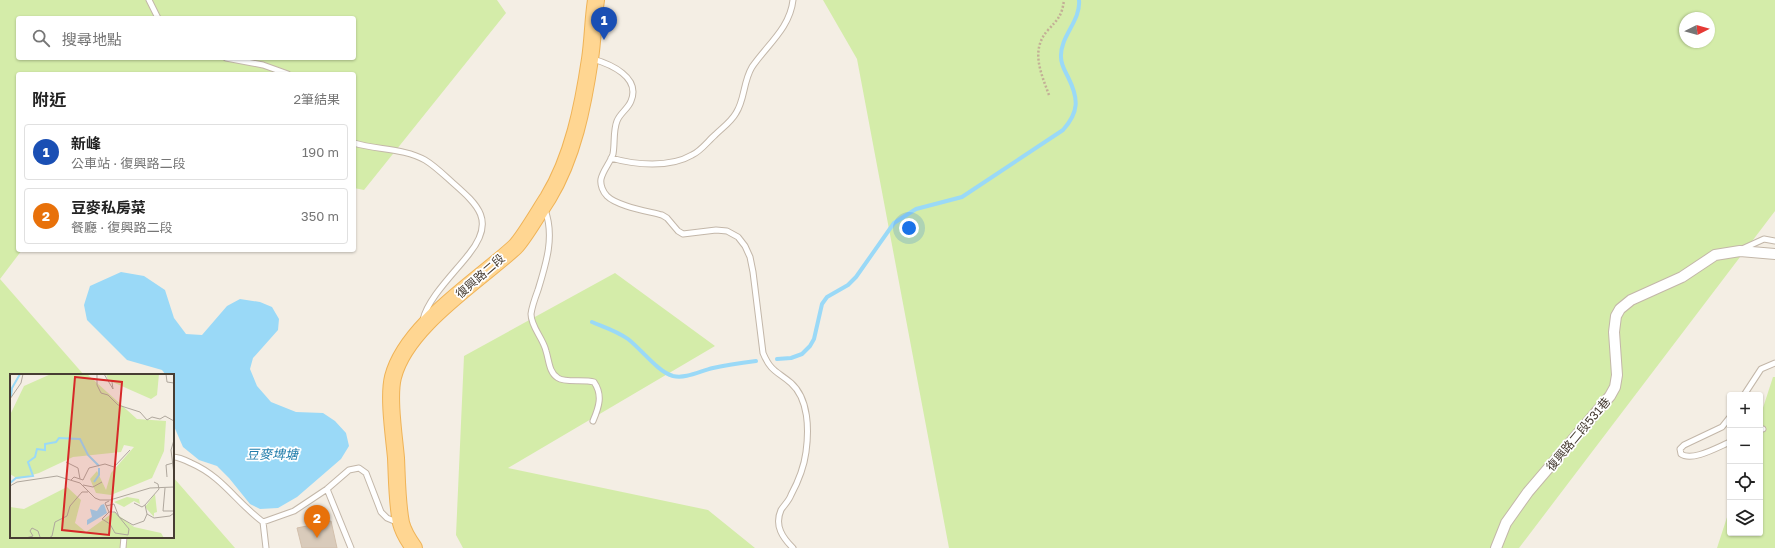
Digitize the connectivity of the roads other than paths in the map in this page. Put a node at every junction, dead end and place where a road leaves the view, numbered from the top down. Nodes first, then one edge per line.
1 (149, 0) edge
2 (596, 0) edge
3 (793, 0) edge
4 (157, 16) edge
5 (590, 58) junction
6 (237, 60) edge
7 (282, 72) edge
8 (356, 143) edge
9 (612, 158) junction
10 (543, 205) junction
11 (1775, 241) edge
12 (1740, 251) junction
13 (1775, 254) edge
14 (421, 329) junction
15 (1775, 363) edge
16 (1746, 392) edge
17 (1727, 420) edge
18 (593, 421) dead end
19 (1727, 443) edge
20 (174, 457) edge
21 (327, 489) junction
22 (264, 522) junction
23 (401, 525) junction
24 (124, 538) edge
25 (122, 548) edge
26 (266, 548) edge
27 (351, 548) edge
28 (414, 548) edge
29 (793, 548) edge
30 (1496, 548) edge

1 - 4 lane
2 - 5 main road, 復興路二段
3 - 9 lane
5 - 9 lane
5 - 10 main road, 復興路二段
6 - 7 lane
8 - 14 lane
9 - 29 lane
10 - 14 main road, 復興路二段
10 - 18 lane
11 - 12 lane
12 - 13 street, 復興路二段531巷
12 - 30 street, 復興路二段531巷
14 - 23 main road, 復興路二段
15 - 16 lane
17 - 19 lane
20 - 22 lane
21 - 22 lane
21 - 23 lane
21 - 27 lane
22 - 26 lane
23 - 28 main road, 復興路二段
24 - 25 lane

